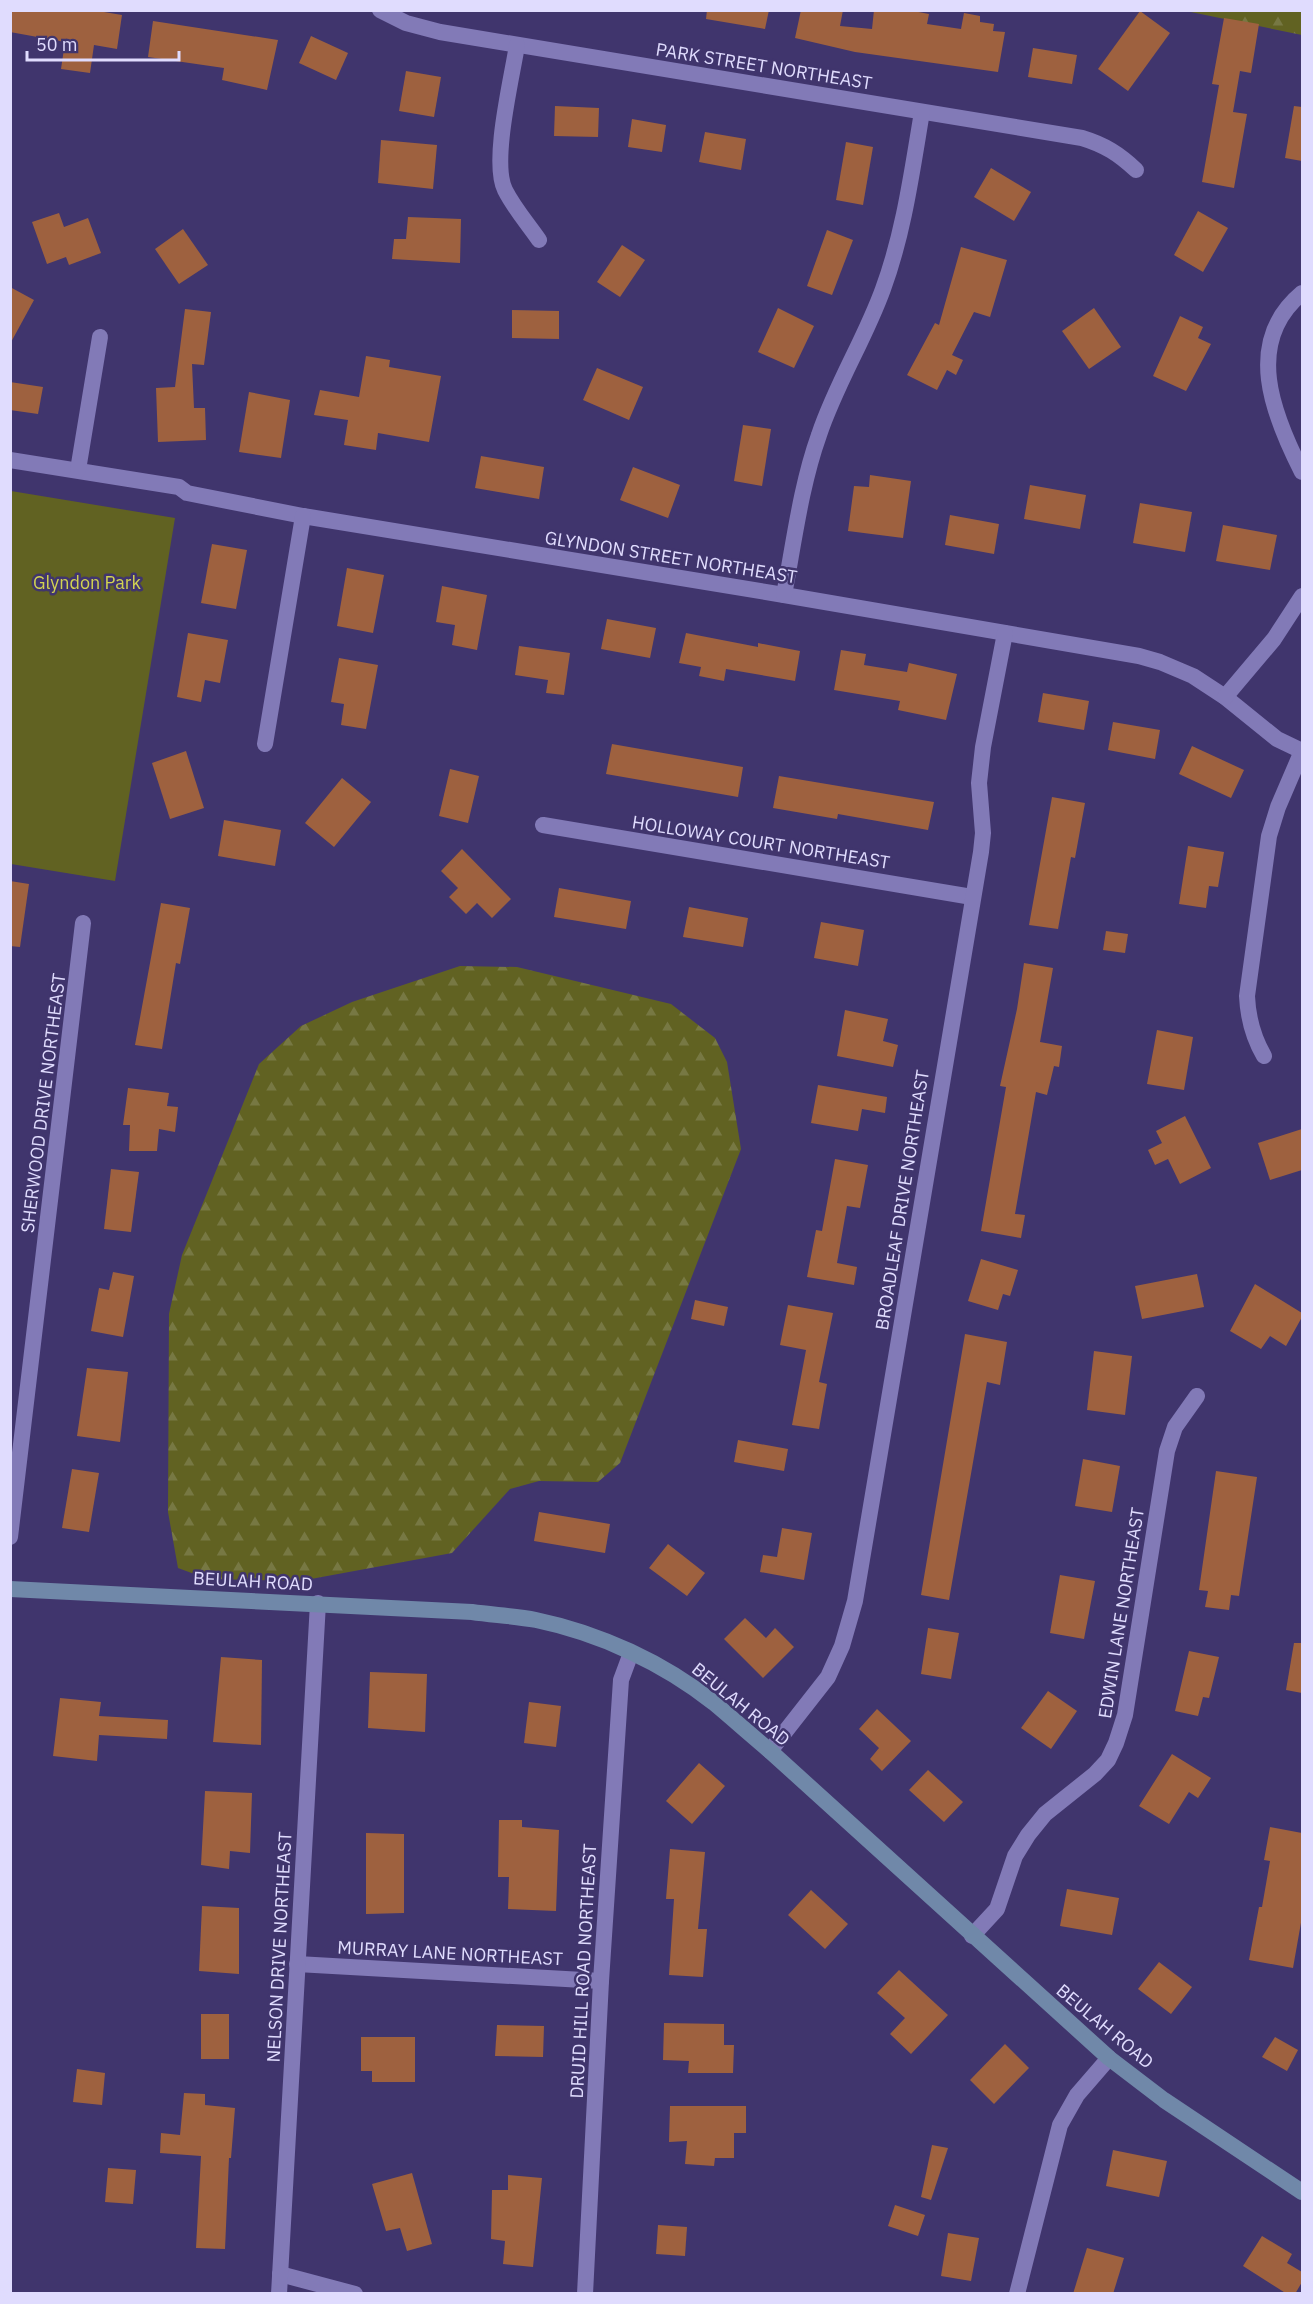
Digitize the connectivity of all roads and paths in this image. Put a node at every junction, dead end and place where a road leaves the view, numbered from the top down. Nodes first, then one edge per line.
1 (380, 10) edge
2 (518, 45) junction
3 (922, 112) junction
4 (1136, 170) dead end
5 (539, 240) dead end
6 (1302, 293) edge
7 (100, 337) dead end
8 (10, 460) edge
9 (78, 470) junction
10 (1302, 472) edge
11 (303, 516) junction
12 (784, 595) junction
13 (1302, 596) edge
14 (1005, 633) junction
15 (1225, 697) junction
16 (265, 744) dead end
17 (1302, 751) edge
18 (543, 825) dead end
19 (972, 897) junction
20 (83, 923) dead end
21 (1264, 1056) dead end
22 (1197, 1396) dead end
23 (10, 1537) edge
24 (10, 1589) edge
25 (318, 1604) junction
26 (631, 1653) junction
27 (770, 1751) junction
28 (972, 1936) junction
29 (297, 1964) junction
30 (601, 1981) junction
31 (1109, 2058) junction
32 (1301, 2187) edge
33 (280, 2274) junction
34 (279, 2294) edge
35 (355, 2294) edge
36 (585, 2294) edge
37 (1017, 2294) edge

1 - 2 street, PARK STREET NORTHEAST
2 - 3 street, PARK STREET NORTHEAST
2 - 5 street
3 - 4 street, PARK STREET NORTHEAST
3 - 12 street
6 - 10 street
7 - 9 street
8 - 9 street, GLYNDON STREET NORTHEAST
9 - 11 street, GLYNDON STREET NORTHEAST
11 - 12 street, GLYNDON STREET NORTHEAST
11 - 16 street
12 - 14 street, GLYNDON STREET NORTHEAST
13 - 15 street
14 - 15 street, GLYNDON STREET NORTHEAST
14 - 19 street, BROADLEAF DRIVE NORTHEAST
15 - 17 street, GLYNDON STREET NORTHEAST
17 - 21 street
18 - 19 street, HOLLOWAY COURT NORTHEAST
19 - 27 street, BROADLEAF DRIVE NORTHEAST
20 - 23 street, SHERWOOD DRIVE NORTHEAST
22 - 28 street, EDWIN LANE NORTHEAST
24 - 25 main road, BEULAH ROAD
25 - 26 main road, BEULAH ROAD
25 - 29 street, NELSON DRIVE NORTHEAST
26 - 27 main road, BEULAH ROAD
26 - 30 street, DRUID HILL ROAD NORTHEAST
27 - 28 main road, BEULAH ROAD
28 - 31 main road, BEULAH ROAD
29 - 30 street, MURRAY LANE NORTHEAST
29 - 33 street, NELSON DRIVE NORTHEAST
30 - 36 street, DRUID HILL ROAD NORTHEAST
31 - 32 main road, BEULAH ROAD
31 - 37 street
33 - 34 street, NELSON DRIVE NORTHEAST
33 - 35 street

